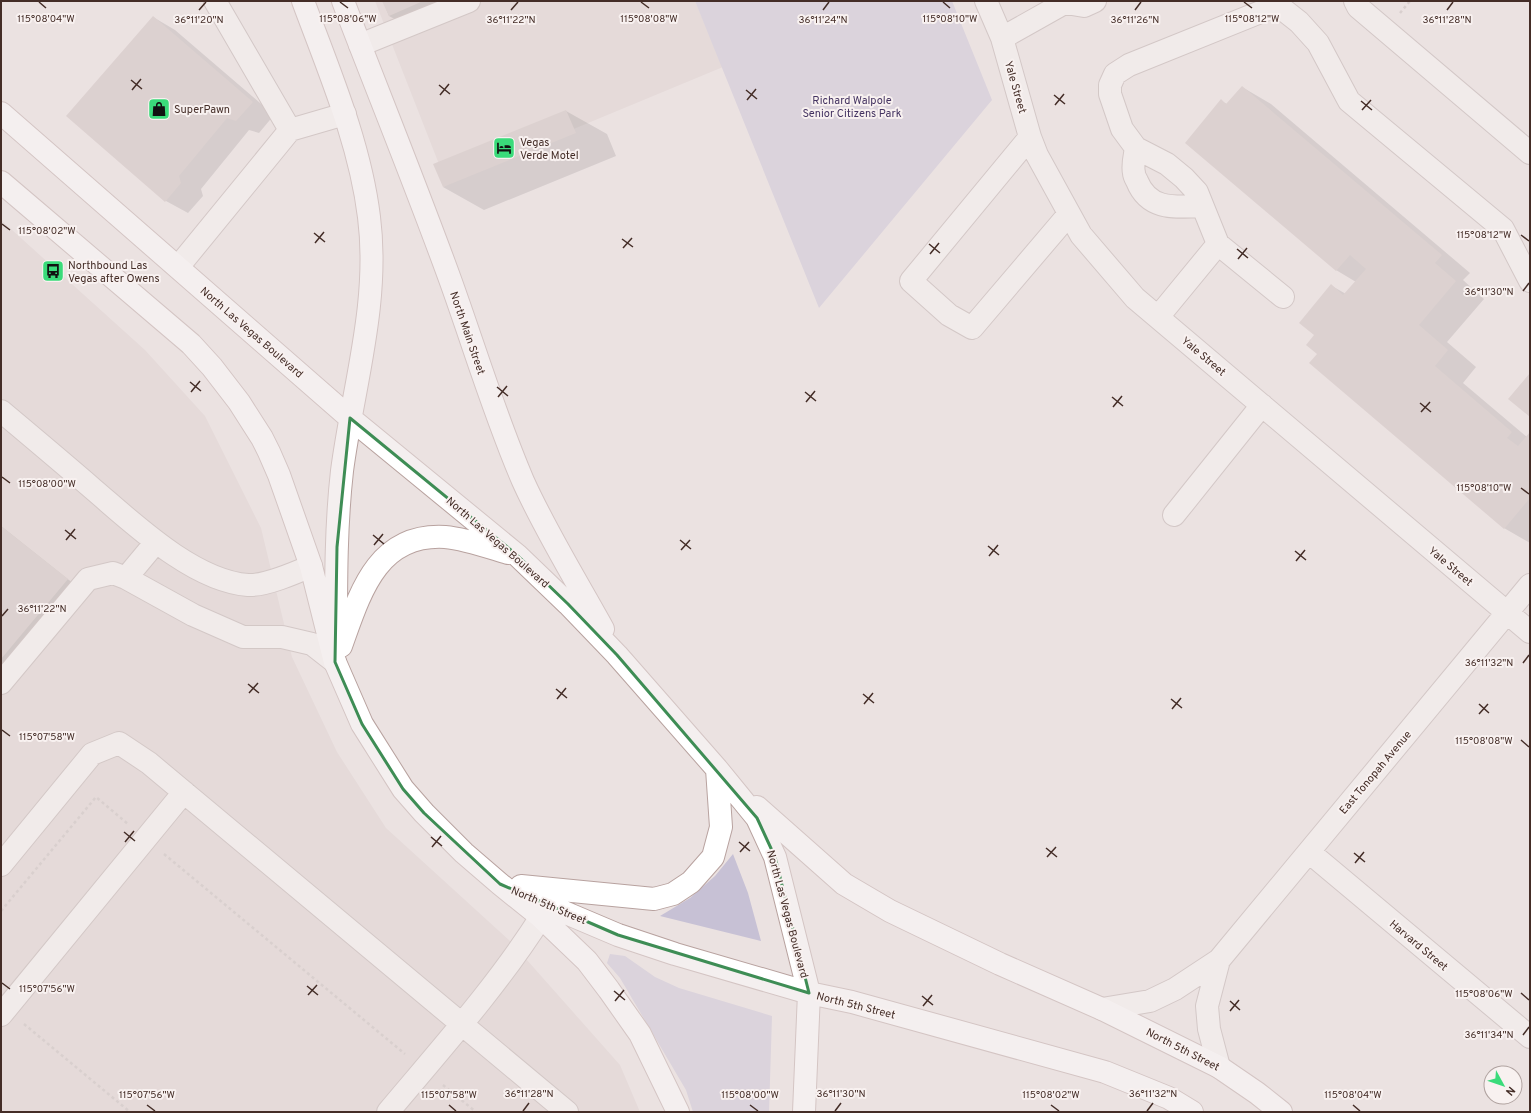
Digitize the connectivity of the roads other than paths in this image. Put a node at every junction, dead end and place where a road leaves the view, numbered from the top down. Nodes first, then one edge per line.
1 (215, 1) edge
2 (303, 1) edge
3 (343, 1) edge
4 (469, 1) edge
5 (986, 1) edge
6 (1095, 1) edge
7 (1355, 1) edge
8 (1067, 2) edge
9 (1002, 38) junction
10 (360, 45) junction
11 (1, 114) edge
12 (345, 114) junction
13 (290, 130) junction
14 (1030, 137) junction
15 (1136, 148) junction
16 (1530, 153) edge
17 (1, 182) edge
18 (1202, 206) junction
19 (1069, 214) junction
20 (1218, 244) junction
21 (178, 267) junction
22 (1530, 281) edge
23 (1283, 298) dead end
24 (1158, 317) junction
25 (1262, 405) junction
26 (1, 411) edge
27 (350, 418) junction
28 (1174, 515) dead end
29 (156, 542) junction
30 (517, 555) junction
31 (311, 566) junction
32 (126, 578) junction
33 (1530, 585) edge
34 (1507, 612) junction
35 (1530, 632) edge
36 (617, 655) junction
37 (335, 662) junction
38 (1, 683) edge
39 (717, 769) junction
40 (184, 792) junction
41 (1309, 852) junction
42 (1, 865) edge
43 (500, 884) junction
44 (541, 917) junction
45 (1219, 960) junction
46 (809, 993) junction
47 (1102, 1010) junction
48 (3, 1012) edge
49 (462, 1024) junction
50 (1530, 1037) edge
51 (1219, 1067) junction
52 (388, 1112) edge
53 (567, 1112) edge
54 (678, 1112) edge
55 (804, 1112) edge
56 (1192, 1112) edge
57 (1281, 1112) edge

1 - 13 street
2 - 12 main road
3 - 10 main road, North Main Street
4 - 10 street
5 - 9 street, Yale Street
6 - 8 street
7 - 16 street
8 - 9 street
9 - 14 street, Yale Street
10 - 36 main road, North Main Street
11 - 21 main road, North Las Vegas Boulevard
12 - 13 street
12 - 27 main road
13 - 21 street
14 - 19 street, Yale Street
14 - 19 street
15 - 18 street
15 - 18 street
15 - 22 street
17 - 31 main road
18 - 20 street
19 - 24 street, Yale Street
20 - 23 street
20 - 24 street
21 - 27 main road, North Las Vegas Boulevard
24 - 25 street, Yale Street
25 - 28 street
25 - 34 street, Yale Street
26 - 29 street
27 - 30 main road, North Las Vegas Boulevard
27 - 37 main road
29 - 31 street
29 - 32 street
30 - 36 main road, North Las Vegas Boulevard
30 - 37 main road
31 - 37 main road
32 - 37 street
32 - 38 street
33 - 34 street, East Tonopah Avenue
34 - 35 street, Yale Street
34 - 41 street, East Tonopah Avenue
36 - 39 main road, North Las Vegas Boulevard
37 - 43 main road
39 - 43 main road
39 - 46 main road, North Las Vegas Boulevard
39 - 47 main road, North 5th Street
40 - 42 street
40 - 48 street
40 - 49 street
41 - 45 street, East Tonopah Avenue
41 - 50 street, Harvard Street
43 - 44 main road
43 - 46 main road, North 5th Street
44 - 49 street
44 - 54 main road
45 - 47 street, East Tonopah Avenue
45 - 51 street, East Tonopah Avenue
46 - 55 main road, North Las Vegas Boulevard
46 - 56 main road, North 5th Street
47 - 51 main road, North 5th Street
49 - 52 street
49 - 53 street
51 - 57 main road, North 5th Street

